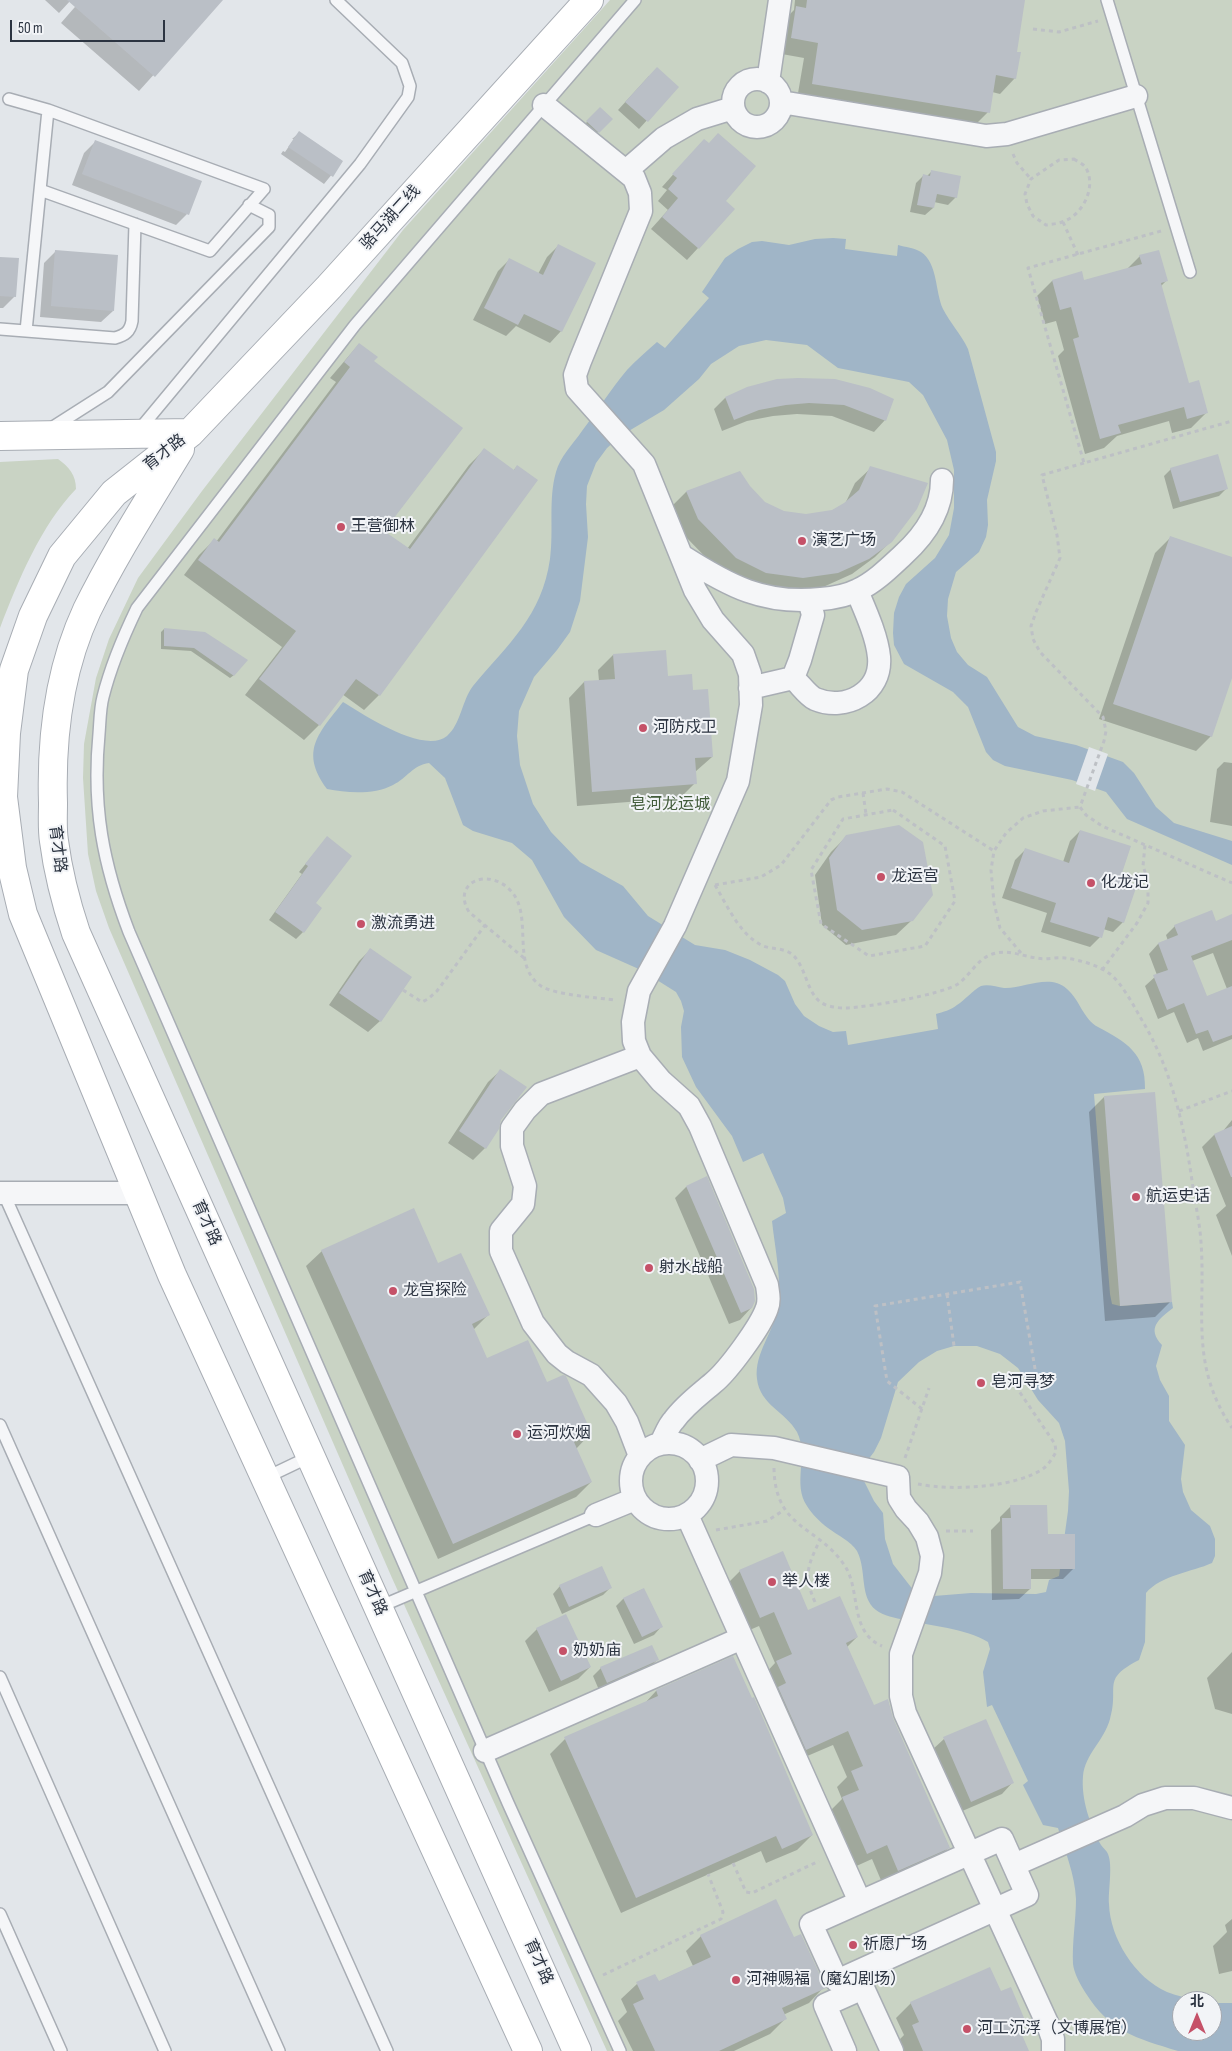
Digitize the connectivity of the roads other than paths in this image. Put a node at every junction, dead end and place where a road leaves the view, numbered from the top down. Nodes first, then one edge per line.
1 (336, 0) edge
2 (588, 0) edge
3 (635, 0) edge
4 (780, 0) edge
5 (1107, 0) edge
6 (768, 82) junction
7 (1136, 96) junction
8 (9, 99) dead end
9 (781, 102) junction
10 (544, 105) junction
11 (733, 108) junction
12 (48, 110) junction
13 (626, 171) junction
14 (40, 190) junction
15 (249, 205) junction
16 (135, 224) junction
17 (1190, 272) dead end
18 (0, 329) edge
19 (26, 331) junction
20 (190, 433) junction
21 (136, 434) junction
22 (40, 435) junction
23 (0, 436) edge
24 (942, 480) dead end
25 (682, 556) junction
26 (857, 591) junction
27 (809, 600) junction
28 (793, 678) junction
29 (750, 688) junction
30 (2, 819) edge
31 (640, 1056) junction
32 (1, 1191) edge
33 (138, 1193) junction
34 (0, 1425) edge
35 (661, 1444) junction
36 (311, 1456) junction
37 (640, 1456) junction
38 (700, 1460) junction
39 (265, 1478) junction
40 (635, 1499) junction
41 (596, 1515) joint
42 (692, 1524) junction
43 (416, 1592) junction
44 (379, 1607) junction
45 (742, 1638) junction
46 (0, 1677) edge
47 (485, 1751) junction
48 (1232, 1808) edge
49 (969, 1853) junction
50 (1014, 1865) junction
51 (860, 1902) junction
52 (995, 1910) junction
53 (0, 1914) edge
54 (840, 1989) junction
55 (843, 2050) edge
56 (1060, 2050) edge
57 (61, 2051) edge
58 (165, 2051) edge
59 (278, 2051) edge
60 (387, 2051) edge
61 (528, 2051) edge
62 (577, 2051) edge
63 (620, 2051) edge
64 (892, 2051) edge

1 - 21 lane
2 - 20 street, 骆马湖二线
3 - 10 lane
4 - 6 street
5 - 7 lane
6 - 9 street
6 - 11 street
7 - 9 street
7 - 17 lane
8 - 12 lane
9 - 11 street
10 - 13 street
10 - 43 lane
11 - 13 street
12 - 14 lane
12 - 15 lane
13 - 25 street
14 - 16 lane
14 - 19 lane
15 - 16 lane
15 - 22 lane
16 - 19 lane
18 - 19 lane
20 - 21 street
20 - 30 street, 育才路
20 - 36 street, 育才路
21 - 22 street
22 - 23 street
24 - 26 street
25 - 27 street
25 - 29 street
26 - 27 street
26 - 28 street
27 - 28 street
28 - 29 street
29 - 31 street
30 - 33 street, 育才路
31 - 35 street
31 - 37 street
32 - 33 street
32 - 60 lane
33 - 39 street, 育才路
34 - 59 lane
35 - 37 street
35 - 38 street
36 - 39 lane
36 - 44 street, 育才路
37 - 40 street
38 - 42 street
38 - 49 street
39 - 61 street, 育才路
40 - 41 street
40 - 42 street
41 - 43 lane
42 - 45 street
43 - 44 lane
43 - 47 lane
44 - 62 street, 育才路
45 - 47 street
45 - 51 street
46 - 58 lane
47 - 63 lane
48 - 50 street
49 - 50 street
49 - 51 street
49 - 52 street
50 - 52 street
51 - 54 street
52 - 54 street
52 - 56 street
53 - 57 lane
54 - 55 street
54 - 64 street

